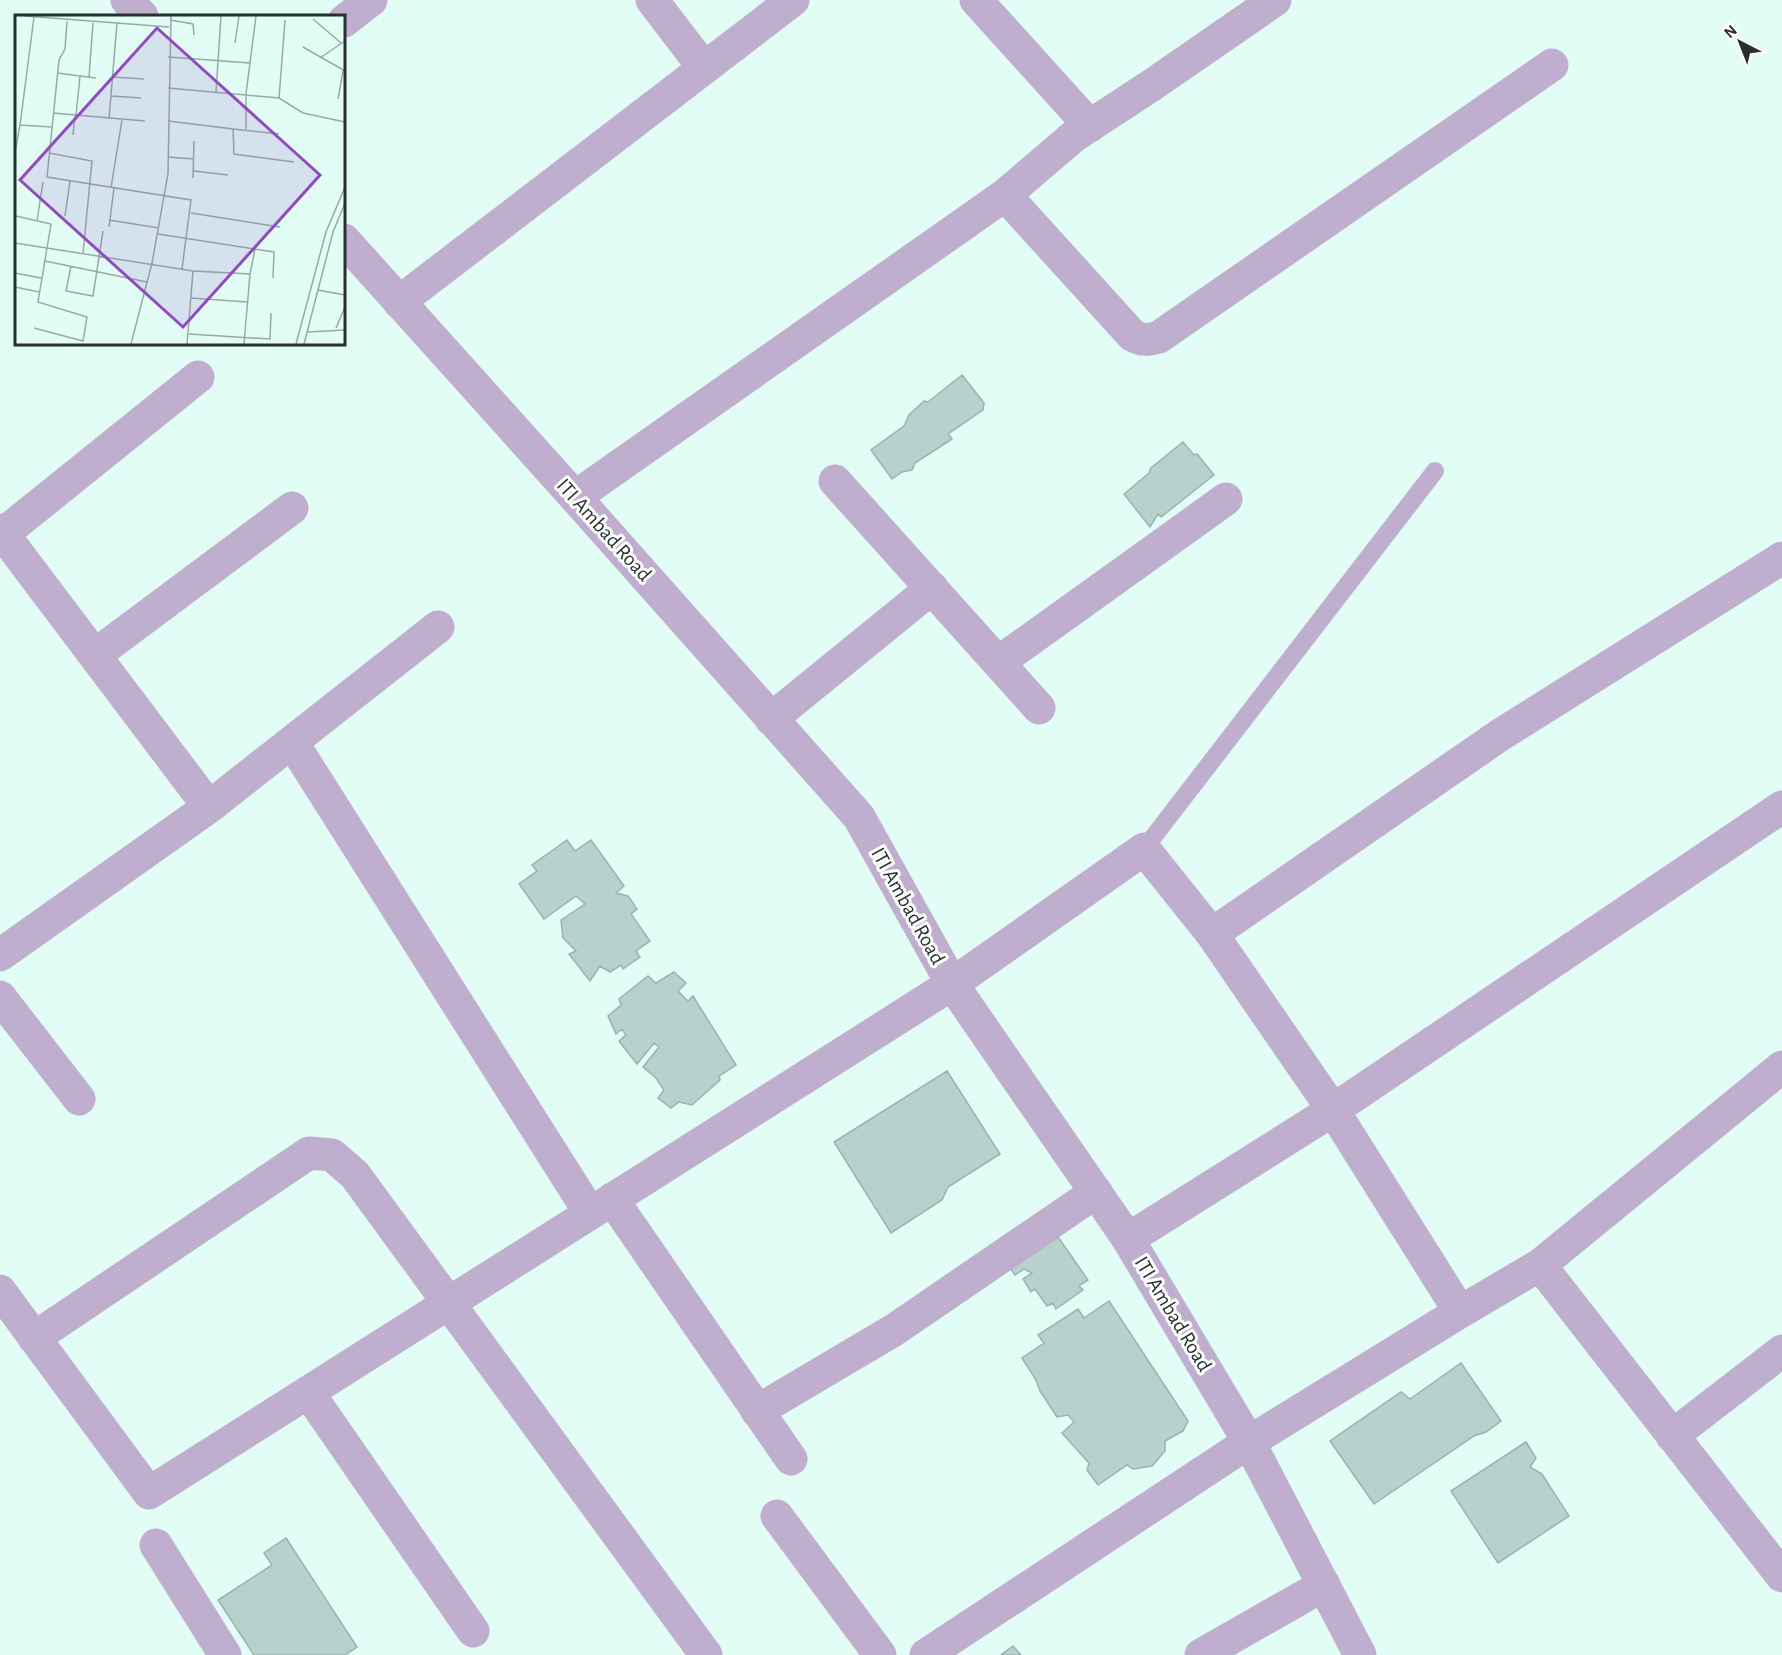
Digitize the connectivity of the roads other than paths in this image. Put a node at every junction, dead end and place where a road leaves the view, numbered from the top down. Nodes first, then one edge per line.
1 (127, 0) edge
2 (372, 0) edge
3 (652, 0) edge
4 (793, 0) edge
5 (976, 0) edge
6 (1275, 0) edge
7 (141, 15) edge
8 (345, 20) edge
9 (1552, 65) dead end
10 (704, 68) junction
11 (1090, 126) junction
12 (1005, 195) junction
13 (345, 241) edge
14 (399, 302) junction
15 (198, 377) dead end
16 (1435, 471) dead end
17 (835, 481) dead end
18 (575, 497) junction
19 (1226, 499) dead end
20 (292, 508) dead end
21 (2, 532) edge
22 (1782, 558) edge
23 (932, 588) junction
24 (438, 627) dead end
25 (95, 655) junction
26 (999, 662) junction
27 (1039, 708) dead end
28 (771, 719) junction
29 (292, 742) junction
30 (209, 807) junction
31 (1782, 807) edge
32 (1144, 849) junction
33 (1212, 934) junction
34 (0, 955) edge
35 (952, 984) junction
36 (0, 997) edge
37 (1782, 1067) edge
38 (79, 1099) dead end
39 (1333, 1110) junction
40 (1096, 1192) junction
41 (601, 1206) junction
42 (1128, 1239) junction
43 (1540, 1265) junction
44 (0, 1291) edge
45 (450, 1302) junction
46 (1460, 1312) junction
47 (34, 1338) junction
48 (1782, 1351) edge
49 (308, 1392) junction
50 (757, 1412) junction
51 (1672, 1436) junction
52 (1249, 1442) junction
53 (791, 1459) dead end
54 (777, 1516) dead end
55 (156, 1545) dead end
56 (1782, 1576) edge
57 (1324, 1585) junction
58 (473, 1631) dead end
59 (225, 1655) edge
60 (706, 1655) edge
61 (880, 1655) edge
62 (926, 1655) edge
63 (1201, 1655) edge
64 (1360, 1655) edge

1 - 7 street
2 - 8 street
3 - 10 street
4 - 10 street
5 - 11 street
6 - 11 street
9 - 12 street
10 - 14 street
11 - 12 street
12 - 18 street
13 - 14 street, ITI Ambad Road
14 - 18 street, ITI Ambad Road
15 - 21 street
16 - 32 lane
17 - 23 street
18 - 28 street, ITI Ambad Road
19 - 26 street
20 - 25 street
21 - 25 street
22 - 33 street
23 - 26 street
23 - 28 street
24 - 29 street
25 - 30 street
26 - 27 street
28 - 35 street, ITI Ambad Road
29 - 30 street
29 - 41 street
30 - 34 street
31 - 39 street
32 - 33 street
32 - 35 street
33 - 39 street
35 - 40 street, ITI Ambad Road
35 - 41 street
36 - 38 street
37 - 43 street
39 - 42 street
39 - 46 street
40 - 42 street, ITI Ambad Road
40 - 50 street
41 - 45 street
41 - 50 street
42 - 52 street, ITI Ambad Road
43 - 46 street
43 - 51 street
44 - 47 street
45 - 47 street
45 - 49 street
45 - 60 street
46 - 52 street
47 - 49 street
48 - 51 street
49 - 58 street
50 - 53 street
51 - 56 street
52 - 57 street, ITI Ambad Road
52 - 62 street
54 - 61 street
55 - 59 street
57 - 63 street
57 - 64 street, ITI Ambad Road

